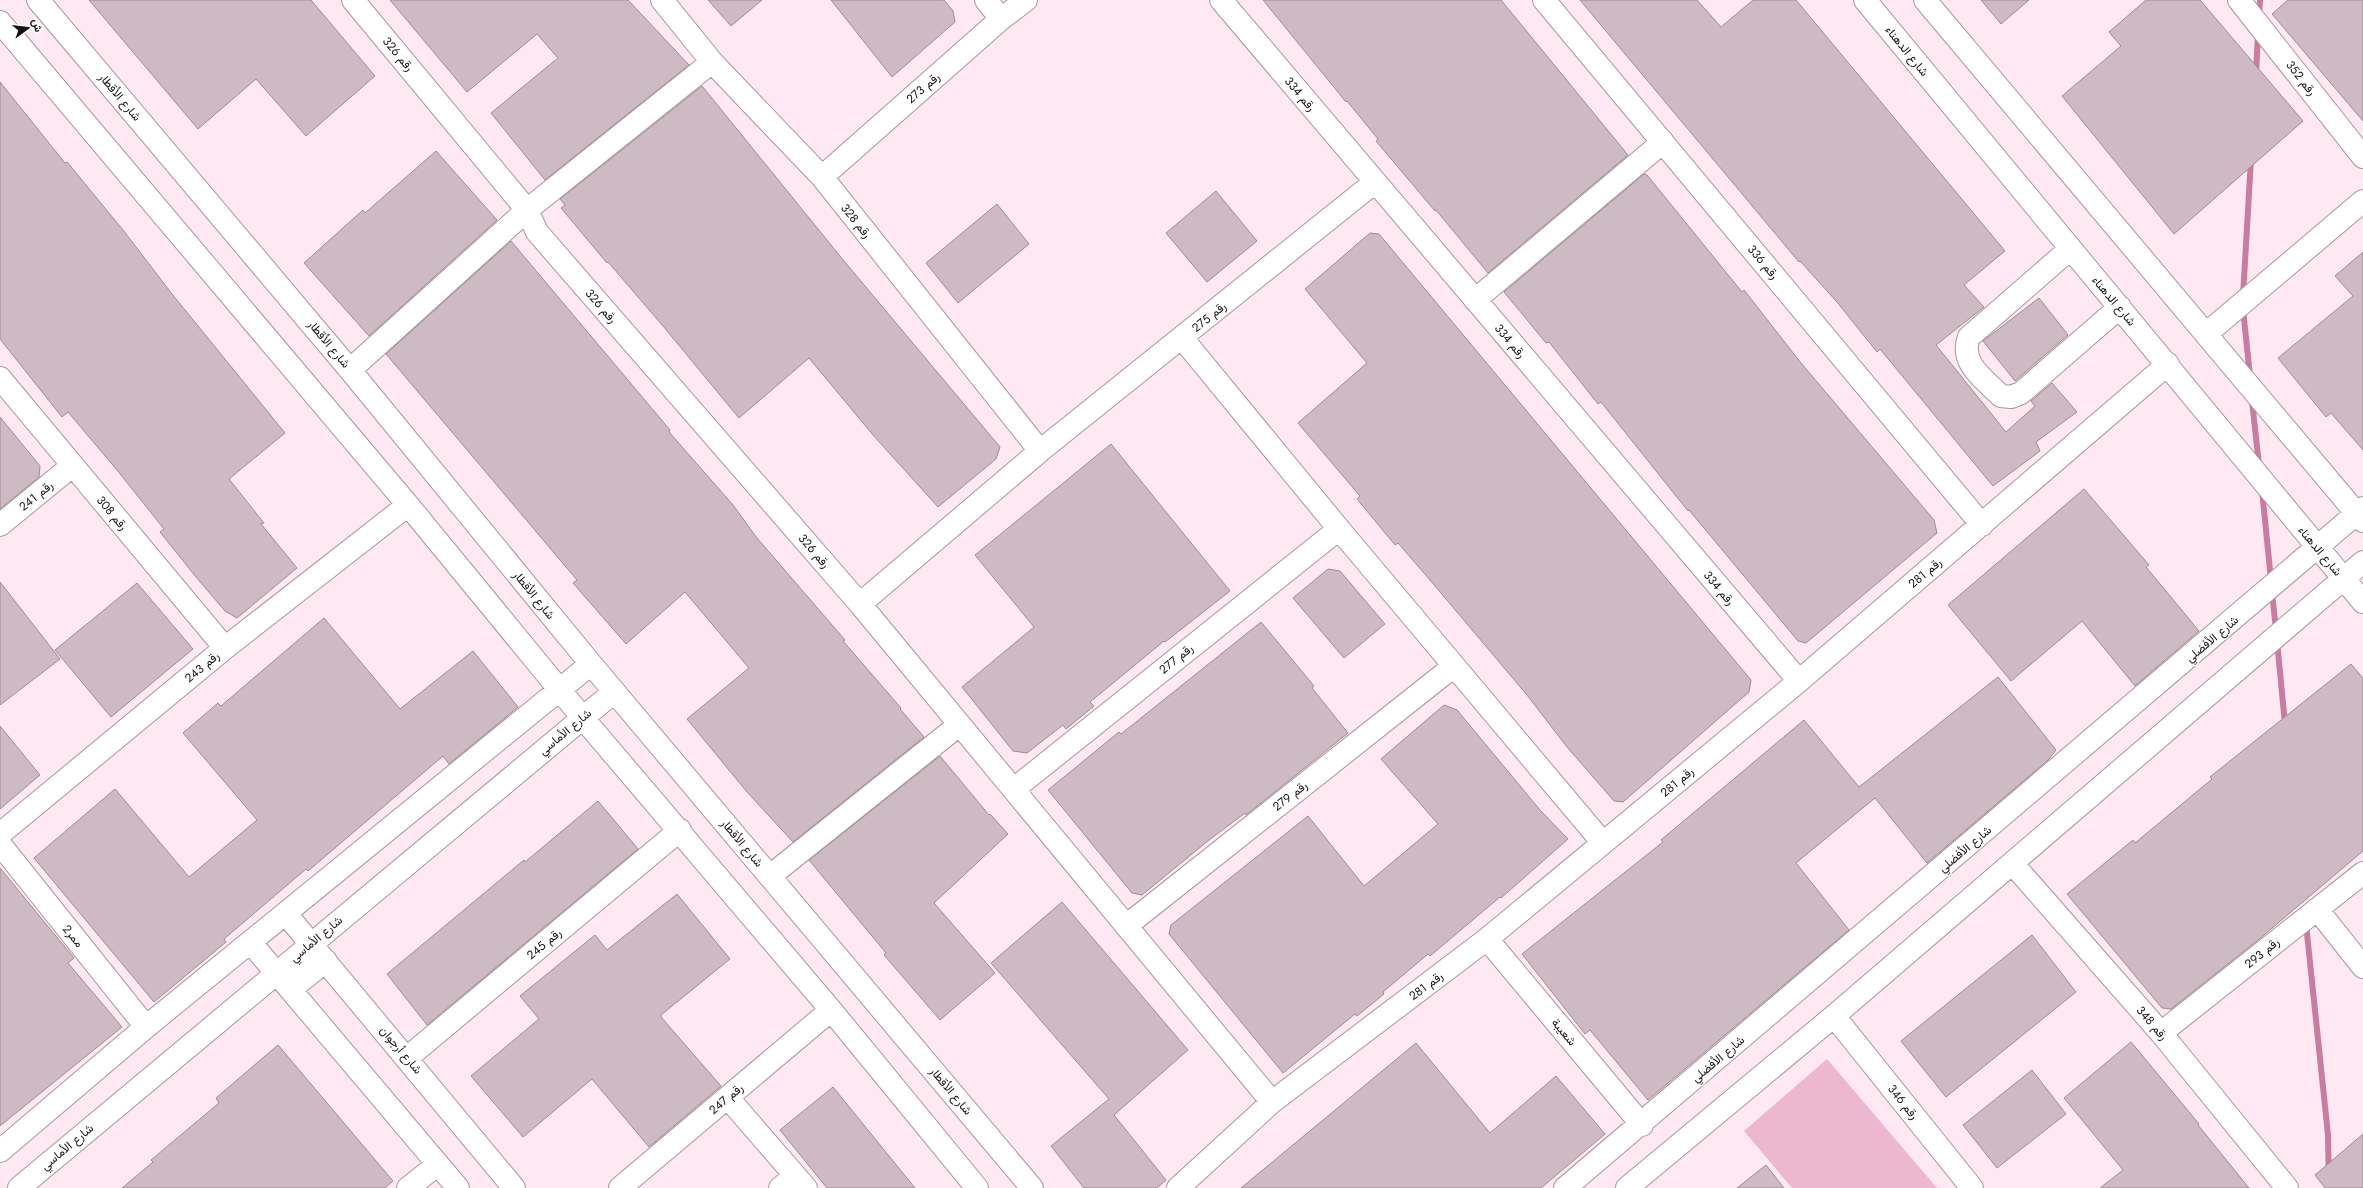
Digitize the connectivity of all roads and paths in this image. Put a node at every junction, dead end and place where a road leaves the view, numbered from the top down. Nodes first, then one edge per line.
1 (38, 0) edge
2 (353, 0) edge
3 (662, 0) edge
4 (986, 0) edge
5 (1026, 0) edge
6 (1221, 0) edge
7 (1544, 0) edge
8 (1864, 0) edge
9 (1925, 0) edge
10 (2239, 0) edge
11 (1001, 19) junction
12 (0, 22) edge
13 (712, 62) junction
14 (1663, 142) junction
15 (2363, 157) edge
16 (822, 177) junction
17 (1375, 182) junction
18 (2363, 202) edge
19 (527, 210) junction
20 (2070, 249) junction
21 (1476, 300) junction
22 (2120, 307) junction
23 (2206, 334) junction
24 (1182, 338) junction
25 (2168, 364) junction
26 (350, 370) junction
27 (0, 378) edge
28 (1040, 451) junction
29 (72, 466) junction
30 (408, 505) junction
31 (2361, 514) edge
32 (0, 525) edge
33 (1982, 525) junction
34 (1339, 529) junction
35 (2318, 549) junction
36 (2363, 562) edge
37 (2344, 579) junction
38 (2363, 602) edge
39 (860, 604) junction
40 (225, 648) junction
41 (591, 664) junction
42 (1454, 666) junction
43 (1799, 681) junction
44 (562, 690) junction
45 (614, 692) junction
46 (582, 717) junction
47 (959, 725) junction
48 (1014, 789) junction
49 (680, 830) junction
50 (0, 834) edge
51 (0, 844) edge
52 (1603, 844) junction
53 (2012, 863) junction
54 (2363, 873) edge
55 (770, 876) junction
56 (2317, 909) junction
57 (286, 914) junction
58 (1126, 926) junction
59 (1486, 939) junction
60 (251, 943) junction
61 (311, 944) junction
62 (326, 961) junction
63 (2363, 967) edge
64 (276, 972) junction
65 (291, 989) junction
66 (831, 1010) junction
67 (1834, 1016) junction
68 (146, 1027) junction
69 (2161, 1034) junction
70 (408, 1058) junction
71 (728, 1098) junction
72 (1272, 1102) junction
73 (1642, 1125) junction
74 (0, 1151) edge
75 (438, 1164) junction
76 (794, 1184) edge
77 (19, 1188) edge
78 (408, 1188) edge
79 (458, 1188) edge
80 (514, 1188) edge
81 (620, 1188) edge
82 (977, 1188) edge
83 (1032, 1188) edge
84 (1178, 1188) edge
85 (1565, 1188) edge
86 (1627, 1188) edge
87 (1972, 1188) edge
88 (2287, 1188) edge

1 - 26 street, شارع الأقطار
2 - 19 street, رقم 326
3 - 13 street, رقم 328
4 - 11 street
5 - 11 street, رقم 273
6 - 17 street, رقم 334
7 - 14 street, رقم 336
8 - 20 street, شارع الدهناء
9 - 23 street
10 - 15 street, رقم 352
11 - 16 street, رقم 273
12 - 30 street
13 - 16 street, رقم 328
13 - 19 street
14 - 21 street
14 - 33 street, رقم 336
16 - 28 street, رقم 328
17 - 21 street, رقم 334
17 - 24 street, رقم 275
18 - 23 street
19 - 26 street
19 - 39 street, رقم 326
20 - 22 street, شارع الدهناء
20 - 22 street
21 - 43 street, رقم 334
22 - 25 street, شارع الدهناء
23 - 31 street
24 - 28 street, رقم 275
24 - 34 street
25 - 33 street, رقم 281
25 - 35 street, شارع الدهناء
26 - 41 street, شارع الأقطار
27 - 29 street, رقم 308
28 - 39 street, رقم 275
29 - 32 street, رقم 241
29 - 40 street, رقم 308
30 - 40 street, رقم 243
30 - 44 street
31 - 35 street, شارع الأفضلي
33 - 43 street, رقم 281
34 - 42 street
34 - 48 street, رقم 277
35 - 37 street, شارع الدهناء
35 - 73 street, شارع الأفضلي
36 - 37 street
37 - 38 street, شارع الدهناء
37 - 53 street
39 - 47 street, رقم 326
40 - 50 street, رقم 243
41 - 44 street
41 - 45 street, شارع الأقطار
42 - 52 street
42 - 58 street, رقم 279
43 - 52 street, رقم 281
44 - 46 street
44 - 57 street
45 - 46 street, شارع الأماسي
45 - 55 street, شارع الأقطار
46 - 49 street
46 - 61 street, شارع الأماسي
47 - 48 street, رقم 326
47 - 55 street
48 - 58 street, رقم 326
49 - 66 street
49 - 70 street, رقم 245
51 - 68 street, ممر2
52 - 59 street, رقم 281
53 - 67 street
53 - 69 street, رقم 348
54 - 56 street, رقم 293
55 - 83 street, شارع الأقطار
56 - 63 street
56 - 69 street, رقم 293
57 - 60 street
57 - 61 street, شارع أرجوان
58 - 72 street, رقم 326
59 - 72 street, رقم 281
59 - 73 street, شعيبة
60 - 64 street
60 - 68 street
61 - 62 street, شارع أرجوان
61 - 64 street, شارع الأماسي
62 - 65 street
62 - 70 street, شارع أرجوان
64 - 65 street
64 - 77 street, شارع الأماسي
65 - 75 street
66 - 71 street, رقم 247
66 - 82 street
67 - 86 street
67 - 87 street, رقم 346
68 - 74 street
69 - 88 street, رقم 348
70 - 80 street, شارع أرجوان
71 - 76 street
71 - 81 street, رقم 247
72 - 84 street, رقم 281
73 - 85 street, شارع الأفضلي
75 - 78 street
75 - 79 street

